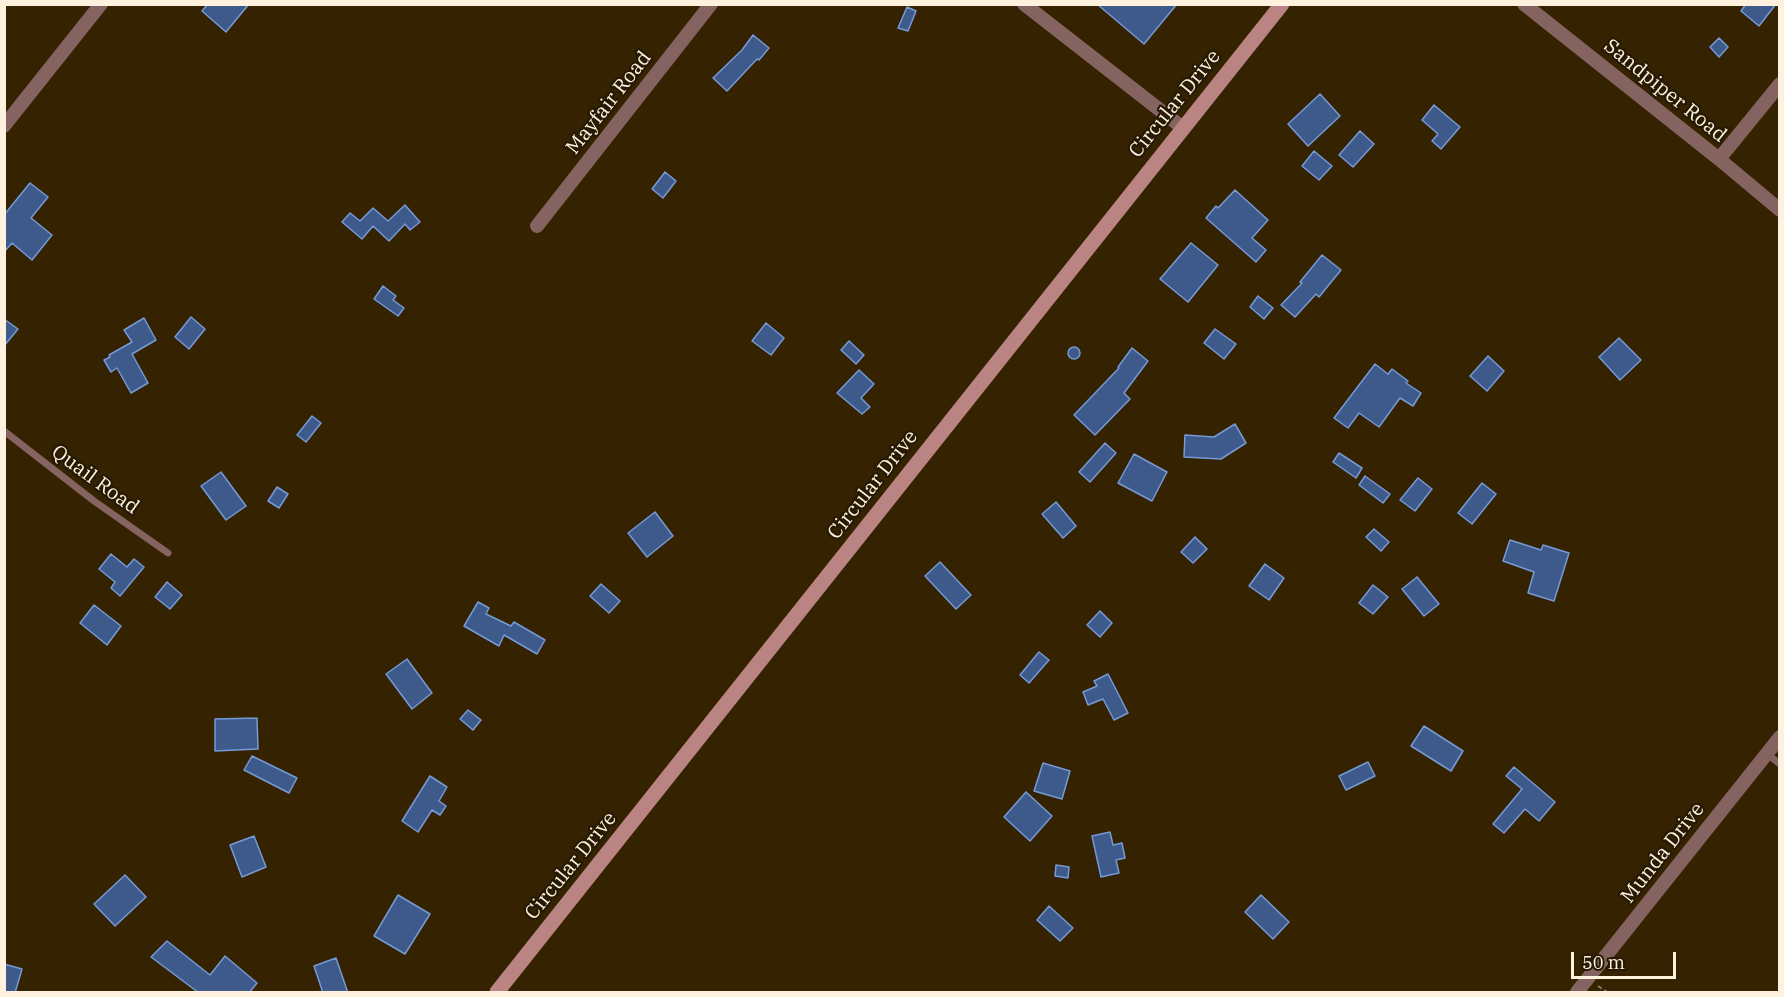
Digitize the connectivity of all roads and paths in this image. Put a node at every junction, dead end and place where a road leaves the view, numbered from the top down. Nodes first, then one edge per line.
1 (101, 4) edge
2 (711, 4) edge
3 (1024, 4) edge
4 (1282, 4) edge
5 (1524, 4) edge
6 (1779, 84) edge
7 (4, 126) edge
8 (1183, 128) junction
9 (1719, 159) junction
10 (1779, 210) edge
11 (537, 226) dead end
12 (4, 432) edge
13 (168, 553) dead end
14 (1779, 737) edge
15 (1767, 754) junction
16 (1779, 764) edge
17 (497, 993) edge
18 (1577, 993) edge

1 - 7 street
2 - 11 street, Mayfair Road
3 - 8 street
4 - 8 street, Circular Drive
5 - 9 street, Sandpiper Road
6 - 9 street
8 - 17 street, Circular Drive
9 - 10 street, Sandpiper Road
12 - 13 lane, Quail Road
14 - 15 street, Munda Drive
15 - 16 lane
15 - 18 street, Munda Drive

